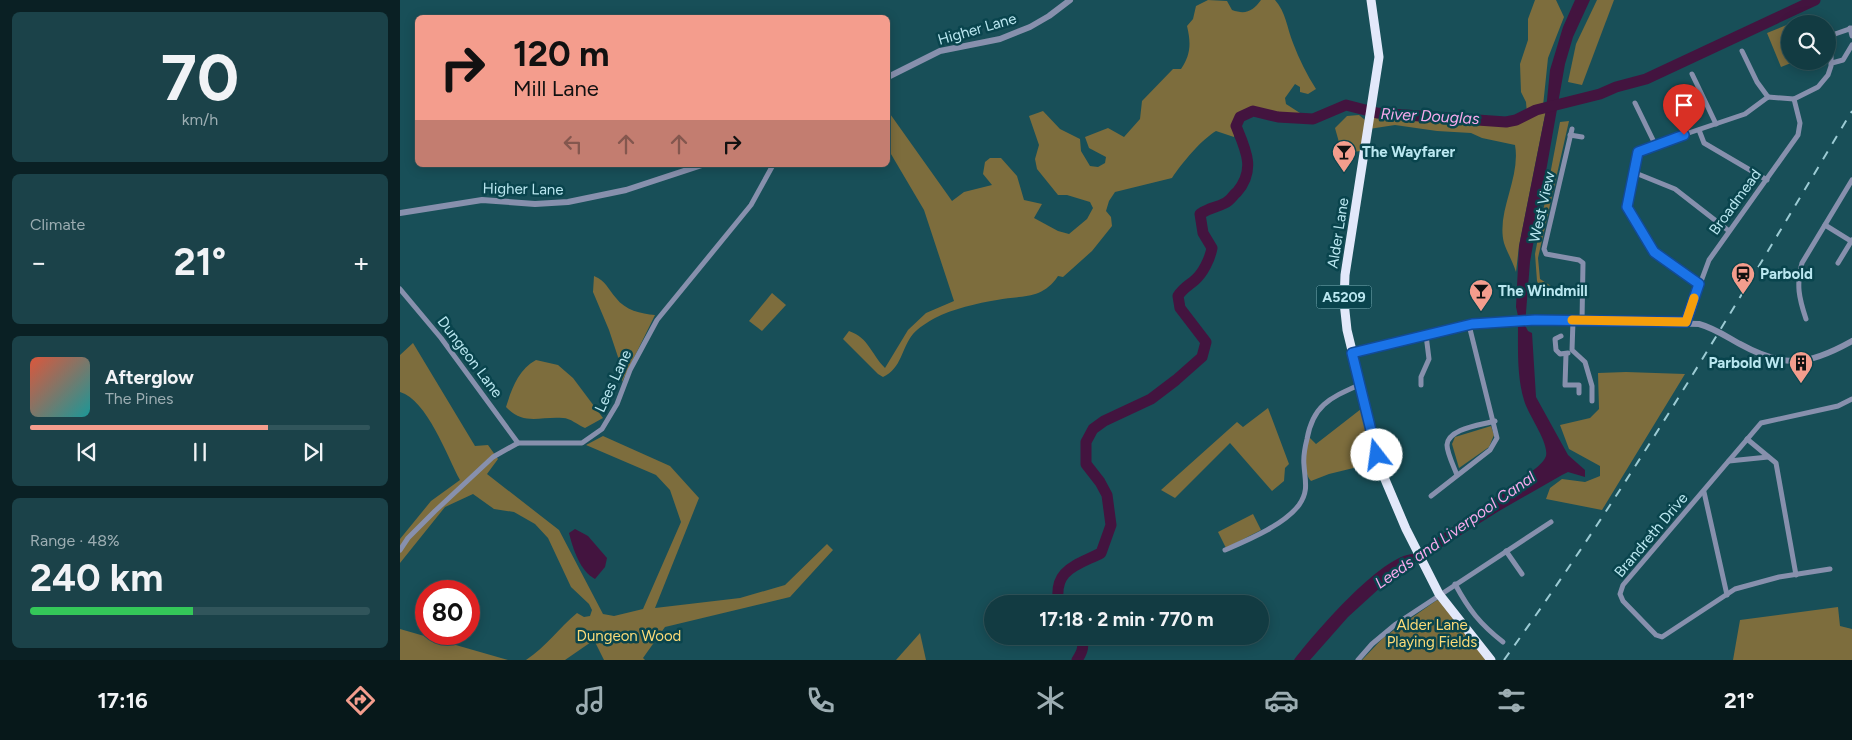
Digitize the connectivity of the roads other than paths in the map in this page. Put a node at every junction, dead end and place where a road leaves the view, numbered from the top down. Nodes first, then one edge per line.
1 (1070, 0) edge
2 (1371, 0) edge
3 (1851, 28) edge
4 (1836, 34) edge
5 (1852, 36) edge
6 (1852, 45) edge
7 (1742, 51) dead end
8 (1836, 62) edge
9 (1830, 70) edge
10 (1692, 74) dead end
11 (890, 76) edge
12 (1768, 97) junction
13 (1794, 99) junction
14 (1635, 103) dead end
15 (1716, 124) junction
16 (1699, 130) junction
17 (1582, 137) dead end
18 (1655, 144) junction
19 (696, 167) edge
20 (772, 167) edge
21 (1633, 172) junction
22 (1767, 180) junction
23 (1852, 180) edge
24 (400, 213) edge
25 (1825, 225) junction
26 (1729, 231) junction
27 (1851, 240) edge
28 (1838, 263) dead end
29 (1699, 284) junction
30 (400, 289) edge
31 (1806, 319) dead end
32 (1573, 320) junction
33 (1582, 321) junction
34 (1686, 322) junction
35 (1469, 324) junction
36 (1426, 335) junction
37 (1561, 336) dead end
38 (1852, 342) edge
39 (1572, 350) junction
40 (1352, 353) junction
41 (1566, 354) junction
42 (1422, 377) junction
43 (1429, 380) dead end
44 (1359, 385) junction
45 (1421, 385) dead end
46 (1579, 393) dead end
47 (1852, 399) edge
48 (1592, 401) dead end
49 (1495, 421) junction
50 (1747, 439) junction
51 (518, 443) junction
52 (1768, 456) junction
53 (1729, 462) junction
54 (1457, 475) junction
55 (1704, 492) junction
56 (1430, 496) dead end
57 (1550, 522) dead end
58 (400, 550) edge
59 (1225, 550) dead end
60 (1506, 551) junction
61 (1830, 569) dead end
62 (1523, 575) dead end
63 (1796, 575) junction
64 (1455, 584) junction
65 (1439, 594) junction
66 (1727, 595) junction
67 (1503, 642) dead end
68 (1490, 659) edge
69 (1358, 660) edge

1 - 11 street, Higher Lane
2 - 40 highway, Alder Lane / A5209
3 - 4 street
3 - 5 street
6 - 8 street
7 - 12 street
9 - 13 street
10 - 15 street
12 - 13 street
12 - 15 street
13 - 22 street, Broadmead
14 - 18 street
15 - 16 street
16 - 18 street
16 - 22 street
17 - 33 street, West View
18 - 21 street
19 - 24 street, Higher Lane
20 - 51 street, Lees Lane
21 - 26 street
21 - 29 street
22 - 26 street, Broadmead
23 - 25 street
25 - 27 street
25 - 31 street
26 - 29 street, Broadmead
27 - 28 street
29 - 34 street, Broadmead
30 - 51 street, Dungeon Lane
32 - 33 street
32 - 35 street
32 - 39 street
33 - 34 street
34 - 38 street
35 - 36 street
35 - 49 street
36 - 40 street
36 - 42 street
37 - 41 street
39 - 41 street
39 - 48 street
40 - 44 highway, Alder Lane / A5209
41 - 46 street
42 - 43 street
42 - 45 street
44 - 59 street
44 - 65 highway, Alder Lane / A5209
47 - 50 street, Brandreth Drive
49 - 54 street
49 - 54 street
50 - 52 street
50 - 53 street, Brandreth Drive
51 - 58 street
52 - 53 street
52 - 63 street
53 - 55 street, Brandreth Drive
54 - 56 street
55 - 66 street
55 - 66 street, Brandreth Drive
57 - 60 street
60 - 62 street
60 - 64 street
61 - 63 street, Brandreth Drive
63 - 66 street, Brandreth Drive
64 - 65 street
64 - 67 street
65 - 68 highway, Alder Lane / A5209
65 - 69 street

